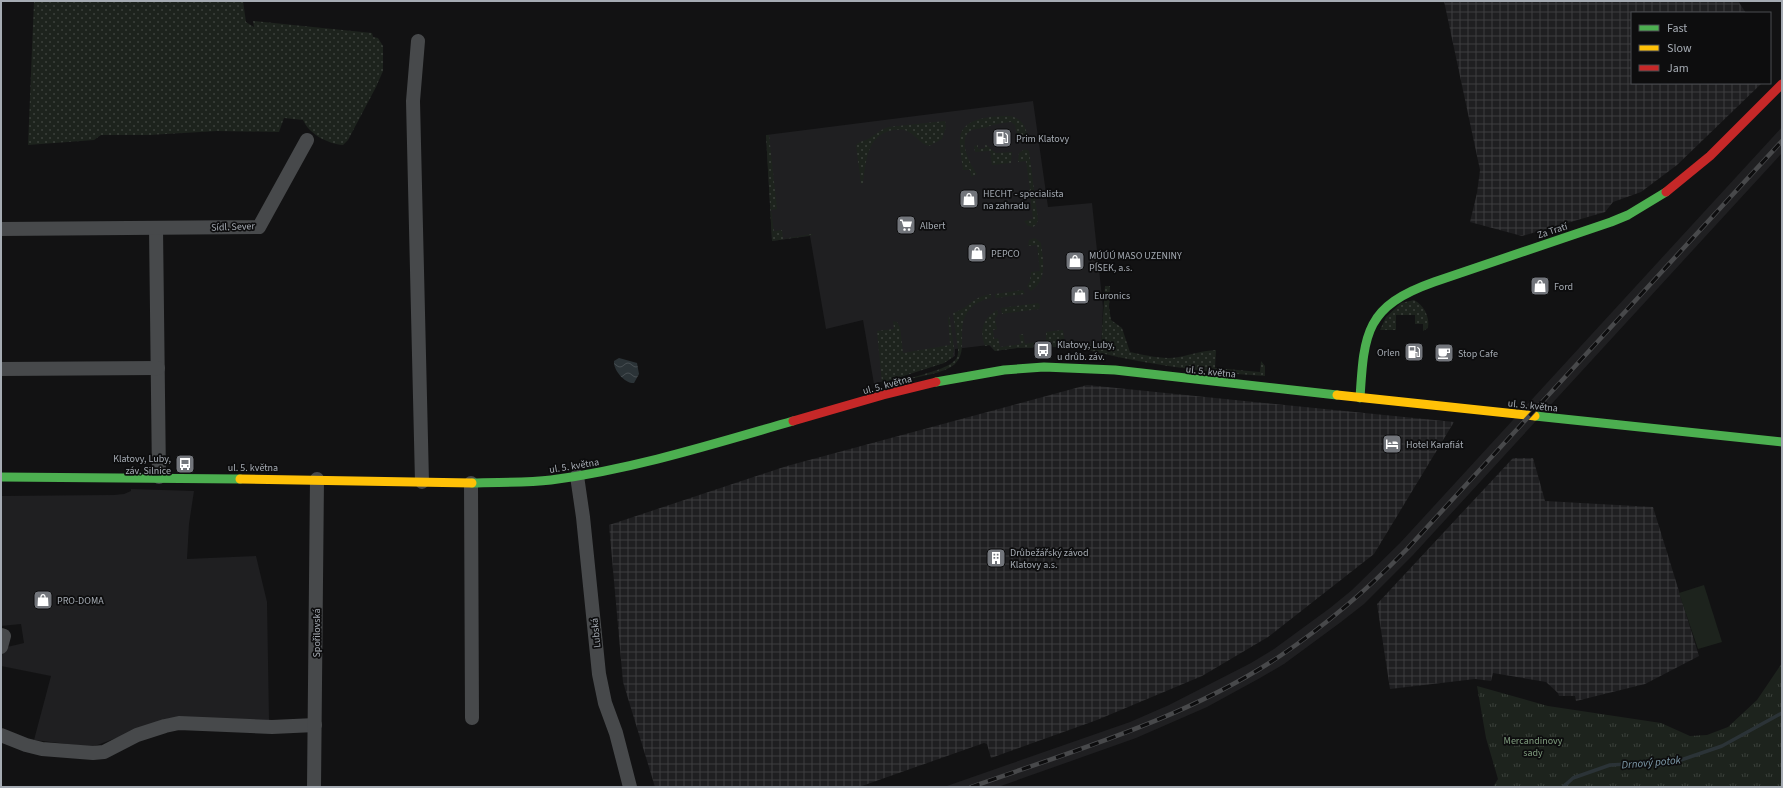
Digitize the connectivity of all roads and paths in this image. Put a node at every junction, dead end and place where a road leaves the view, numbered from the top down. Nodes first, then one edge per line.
1 (418, 41) dead end
2 (1782, 84) edge
3 (307, 140) dead end
4 (156, 228) junction
5 (1, 229) edge
6 (158, 368) junction
7 (1, 369) edge
8 (1360, 398) junction
9 (1782, 442) edge
10 (577, 476) junction
11 (1, 477) edge
12 (158, 477) junction
13 (317, 479) junction
14 (422, 482) junction
15 (471, 483) junction
16 (1, 636) edge
17 (1, 647) edge
18 (472, 718) dead end
19 (315, 725) junction
20 (1, 735) edge
21 (314, 787) edge
22 (630, 787) edge

1 - 14 street
2 - 8 street, Za Tratí
3 - 4 street, Sídl. Sever
4 - 5 street, Sídl. Sever
4 - 6 street
6 - 7 street
6 - 12 street
8 - 9 street, ul. 5. května
8 - 10 street, ul. 5. května
10 - 15 street, ul. 5. května
10 - 22 street, Lubská
11 - 12 street, ul. 5. května
12 - 13 street, ul. 5. května
13 - 14 street, ul. 5. května
13 - 19 street, Spořilovská
14 - 15 street, ul. 5. května
15 - 18 street
16 - 17 street
19 - 20 street
19 - 21 street, Spořilovská

